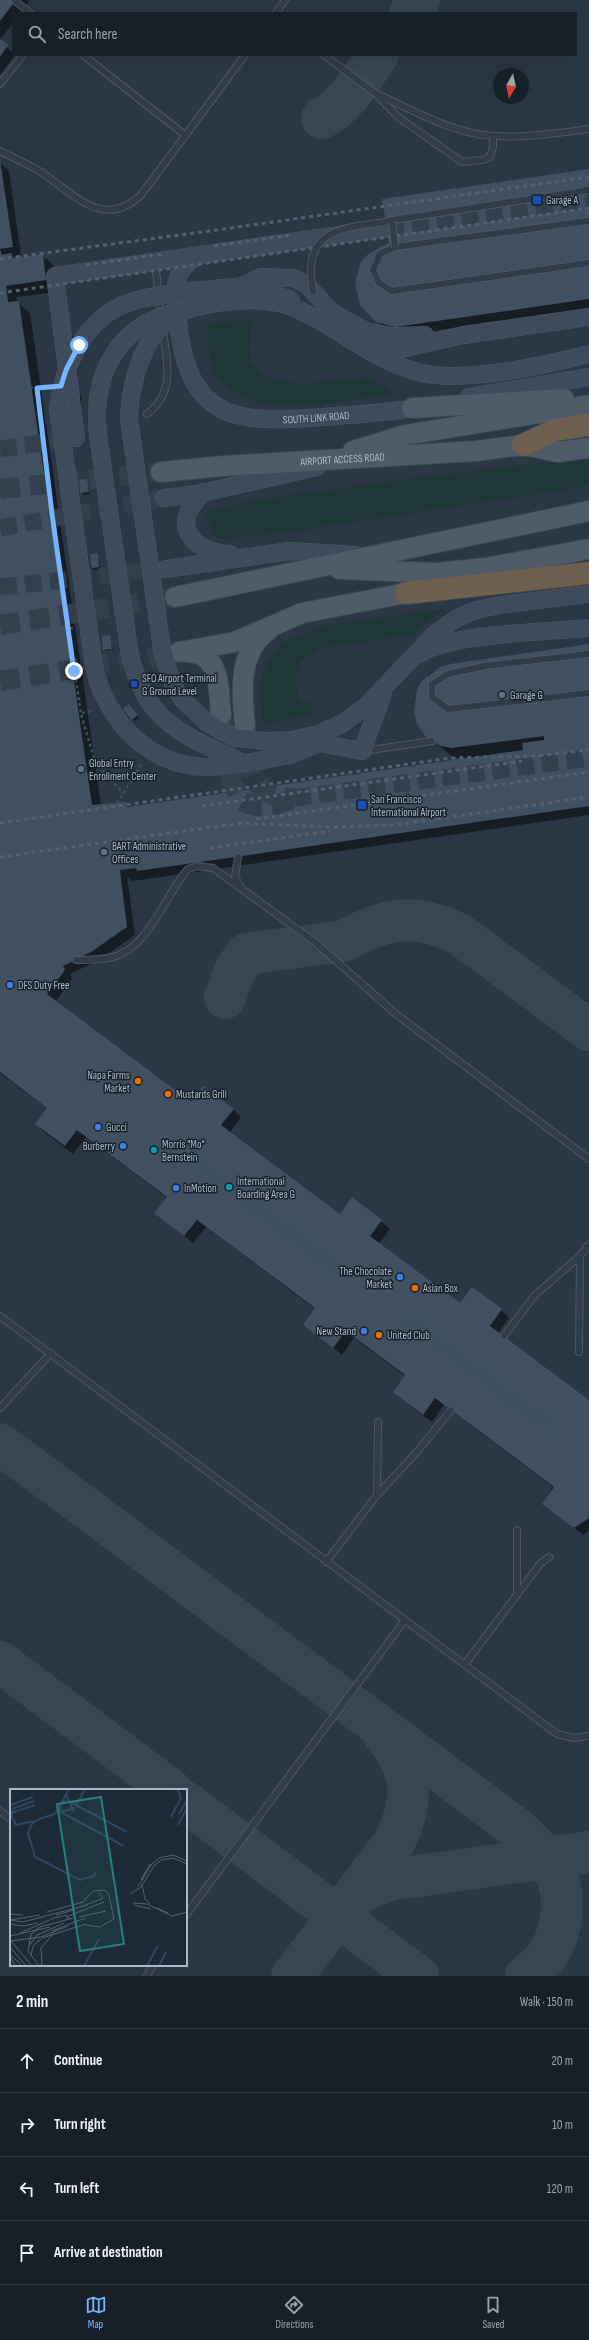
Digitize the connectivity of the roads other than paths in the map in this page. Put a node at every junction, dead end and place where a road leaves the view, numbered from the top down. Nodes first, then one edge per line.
1 (285, 0) edge
2 (15, 1) dead end
3 (29, 12) edge
4 (277, 12) edge
5 (22, 56) edge
6 (84, 56) edge
7 (244, 56) edge
8 (325, 56) edge
9 (0, 84) edge
10 (375, 93) junction
11 (589, 129) edge
12 (185, 135) junction
13 (493, 136) junction
14 (0, 151) edge
15 (589, 190) edge
16 (589, 221) edge
17 (388, 223) junction
18 (395, 247) junction
19 (198, 255) junction
20 (155, 261) junction
21 (589, 263) edge
22 (237, 287) junction
23 (175, 288) junction
24 (313, 291) junction
25 (311, 308) junction
26 (589, 317) edge
27 (463, 335) junction
28 (589, 354) edge
29 (589, 377) edge
30 (589, 398) edge
31 (549, 399) junction
32 (589, 404) edge
33 (412, 408) joint
34 (147, 414) dead end
35 (589, 425) edge
36 (589, 436) edge
37 (76, 438) dead end
38 (523, 446) junction
39 (589, 448) edge
40 (354, 459) junction
41 (325, 460) junction
42 (161, 472) tunnel mouth
43 (203, 492) junction
44 (164, 498) tunnel mouth
45 (586, 513) edge
46 (589, 549) edge
47 (257, 556) junction
48 (368, 556) junction
49 (310, 568) junction
50 (485, 568) junction
51 (545, 568) junction
52 (166, 569) tunnel mouth
53 (589, 573) edge
54 (406, 593) junction
55 (589, 594) edge
56 (175, 597) tunnel mouth
57 (281, 621) junction
58 (589, 628) edge
59 (589, 654) edge
60 (389, 678) junction
61 (589, 693) edge
62 (221, 715) tunnel mouth
63 (245, 726) tunnel mouth
64 (432, 741) dead end
65 (320, 743) junction
66 (362, 751) junction
67 (243, 763) junction
68 (238, 857) dead end
69 (241, 887) junction
70 (76, 960) dead end
71 (589, 1158) edge
72 (589, 1244) edge
73 (580, 1256) junction
74 (0, 1316) edge
75 (504, 1336) dead end
76 (579, 1352) dead end
77 (51, 1353) junction
78 (0, 1408) edge
79 (451, 1410) dead end
80 (378, 1422) dead end
81 (377, 1495) junction
82 (517, 1530) dead end
83 (549, 1557) dead end
84 (326, 1562) junction
85 (517, 1594) junction
86 (405, 1620) junction
87 (465, 1664) junction
88 (589, 1736) edge
89 (0, 1811) edge
90 (10, 1818) edge
91 (187, 1914) edge
92 (152, 1966) edge
93 (147, 1976) edge

1 - 4 lane
2 - 3 lane
5 - 9 lane
6 - 12 lane
7 - 12 lane
8 - 10 lane
10 - 13 lane
10 - 13 lane
11 - 13 lane
12 - 14 lane
15 - 17 lane
16 - 18 lane
17 - 18 lane, bridge
17 - 19 street
17 - 24 lane, bridge
18 - 21 lane
19 - 20 street
19 - 23 street, SOUTH LINK ROAD
20 - 23 street
20 - 34 lane
20 - 37 street
22 - 24 street
22 - 25 street
22 - 67 street, bridge
23 - 33 street, SOUTH LINK ROAD
24 - 27 street
25 - 27 street
25 - 67 street, bridge
26 - 27 street
28 - 55 street, bridge
29 - 31 street
30 - 31 main road
31 - 32 main road
31 - 33 main road
31 - 41 main road
35 - 38 highway
36 - 38 highway
38 - 39 main road, AIRPORT ACCESS ROAD
38 - 40 main road, AIRPORT ACCESS ROAD
40 - 41 main road, AIRPORT ACCESS ROAD
40 - 43 street
41 - 42 main road, AIRPORT ACCESS ROAD
43 - 44 street
43 - 47 street
45 - 48 main road
46 - 51 main road
47 - 48 street
47 - 52 street
48 - 49 main road
49 - 50 main road
49 - 56 main road
50 - 51 main road
50 - 54 main road
51 - 53 highway
51 - 54 highway
54 - 57 main road
57 - 62 main road
57 - 63 main road
58 - 60 street, bridge
59 - 61 lane
60 - 65 street, bridge
60 - 66 street, bridge
64 - 66 lane
65 - 66 street
65 - 67 street, bridge
68 - 69 lane
69 - 70 lane
69 - 71 lane
72 - 73 lane
73 - 75 lane
73 - 76 lane
74 - 77 lane
77 - 78 lane
77 - 84 lane
79 - 81 lane
80 - 81 lane
81 - 84 lane
82 - 85 lane
83 - 85 lane
84 - 86 lane
85 - 87 lane
86 - 87 lane
86 - 91 lane
87 - 88 lane
89 - 90 lane
92 - 93 lane

